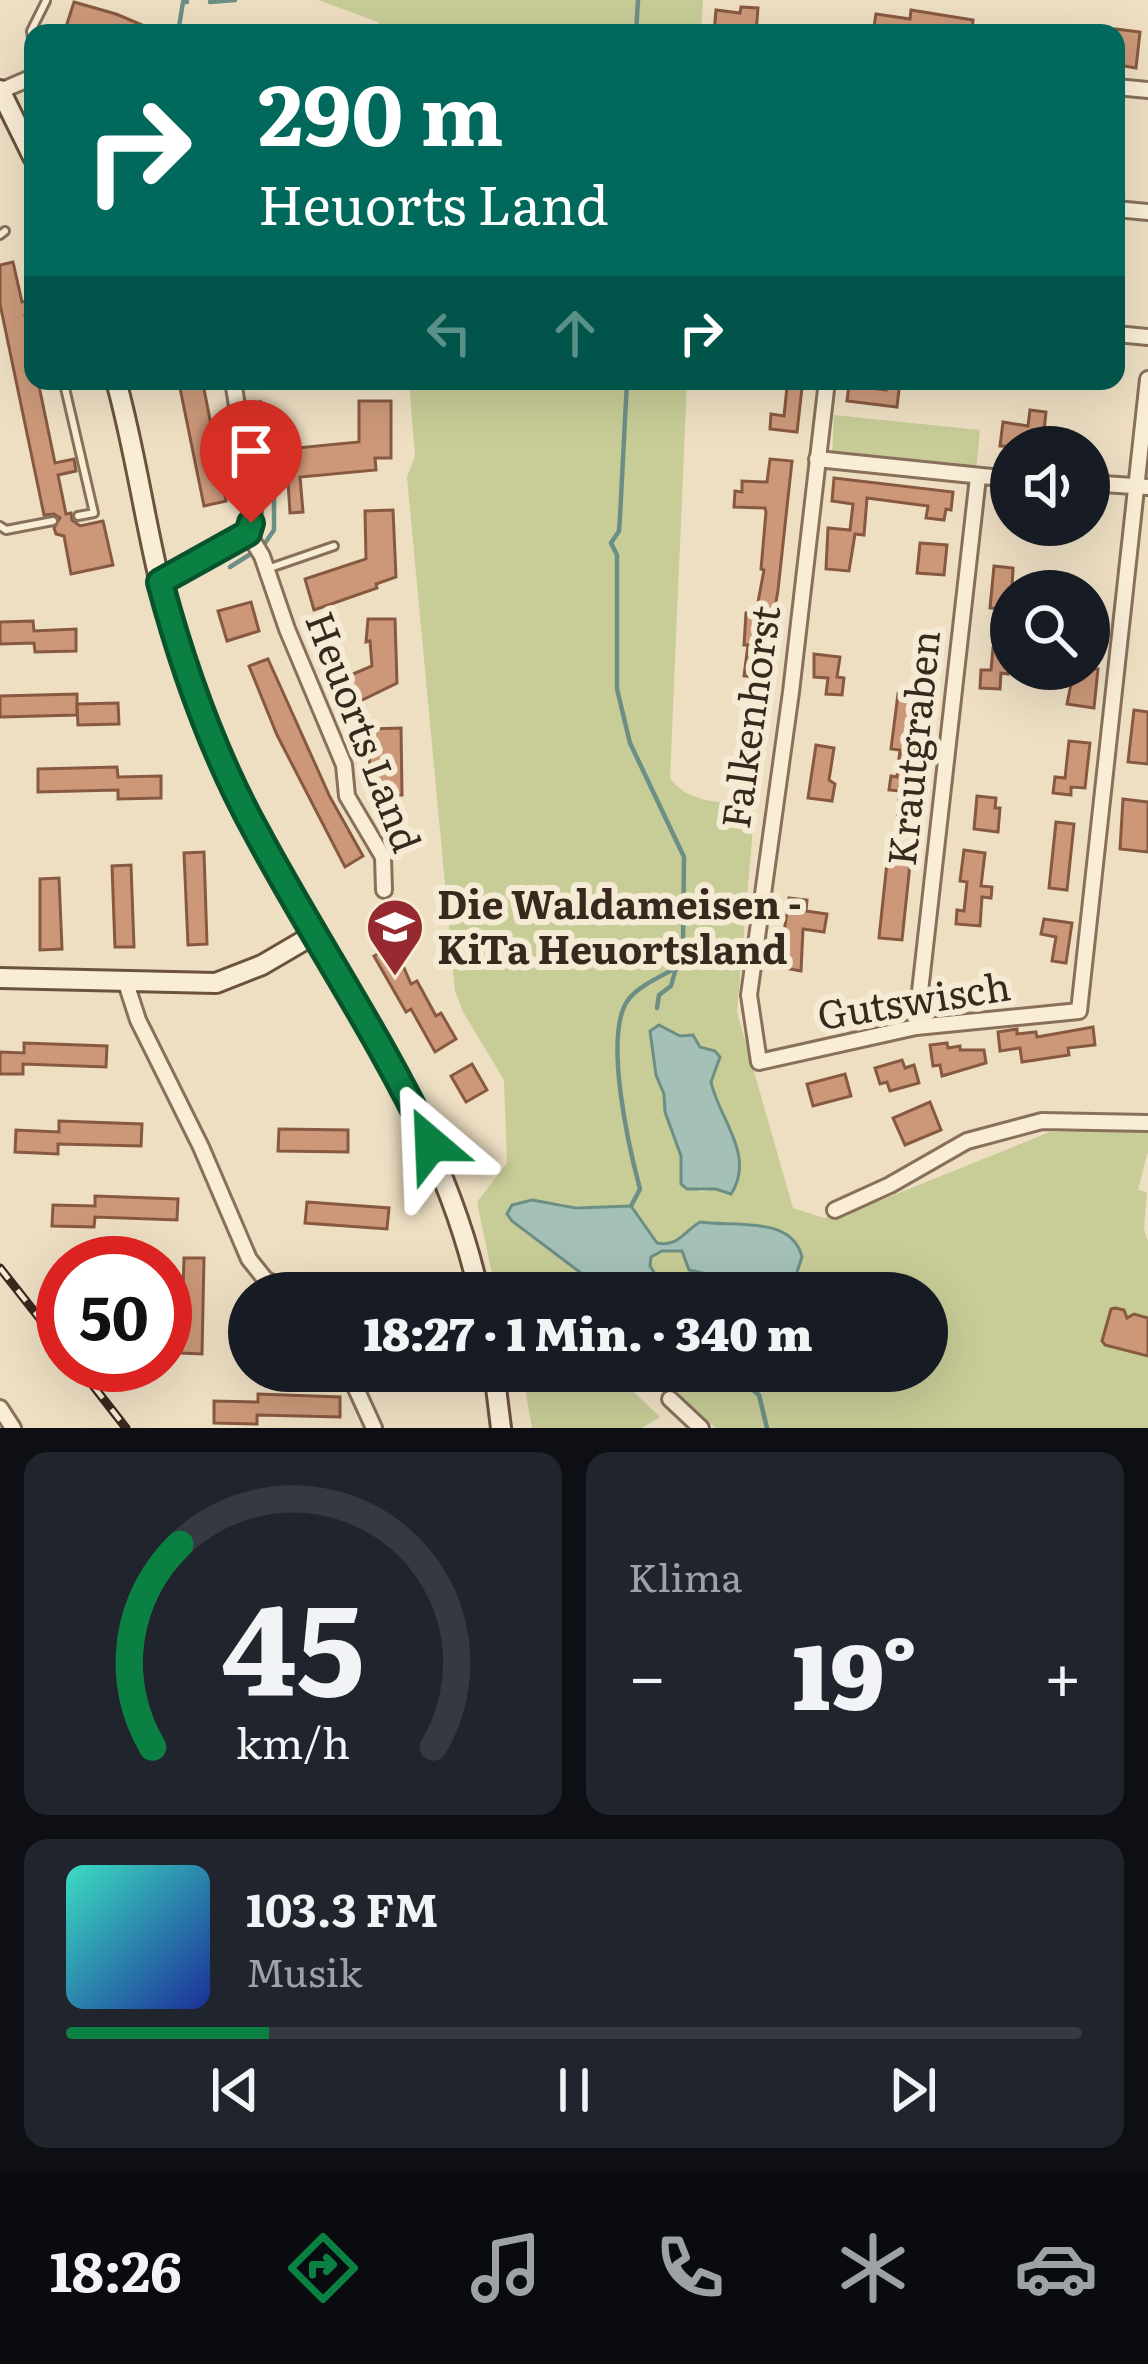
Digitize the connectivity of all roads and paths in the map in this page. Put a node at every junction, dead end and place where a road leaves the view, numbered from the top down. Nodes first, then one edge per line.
1 (0, 91) edge
2 (24, 139) edge
3 (1148, 379) edge
4 (65, 390) edge
5 (119, 390) edge
6 (234, 390) edge
7 (825, 390) edge
8 (817, 459) junction
9 (978, 477) junction
10 (990, 477) edge
11 (1110, 484) edge
12 (1143, 486) edge
13 (78, 516) dead end
14 (53, 521) dead end
15 (0, 526) edge
16 (248, 533) junction
17 (334, 546) dead end
18 (266, 569) junction
19 (160, 582) junction
20 (384, 890) dead end
21 (315, 934) junction
22 (0, 978) edge
23 (126, 983) junction
24 (916, 1027) junction
25 (759, 1062) joint
26 (1148, 1124) edge
27 (835, 1210) dead end
28 (259, 1272) edge
29 (474, 1272) edge
30 (358, 1392) edge
31 (497, 1392) edge
32 (670, 1399) dead end
33 (0, 1408) edge
34 (694, 1426) edge
35 (13, 1428) edge
36 (374, 1428) edge
37 (501, 1428) edge

1 - 2 main road
3 - 12 street
4 - 13 lane
5 - 19 main road
6 - 16 street, Heuorts Land
7 - 8 street, Falkenhorst
8 - 9 street
8 - 25 street, Falkenhorst
9 - 10 street
9 - 24 street, Krautgraben
11 - 12 street
12 - 24 street, Gutswisch
14 - 15 lane
16 - 18 street, Heuorts Land
16 - 19 street
17 - 18 lane
18 - 20 street, Heuorts Land
19 - 21 main road
21 - 23 main road
21 - 29 main road
22 - 23 main road
23 - 28 street
24 - 25 street, Gutswisch
26 - 27 street
30 - 36 street
31 - 37 main road
32 - 34 street
33 - 35 street

